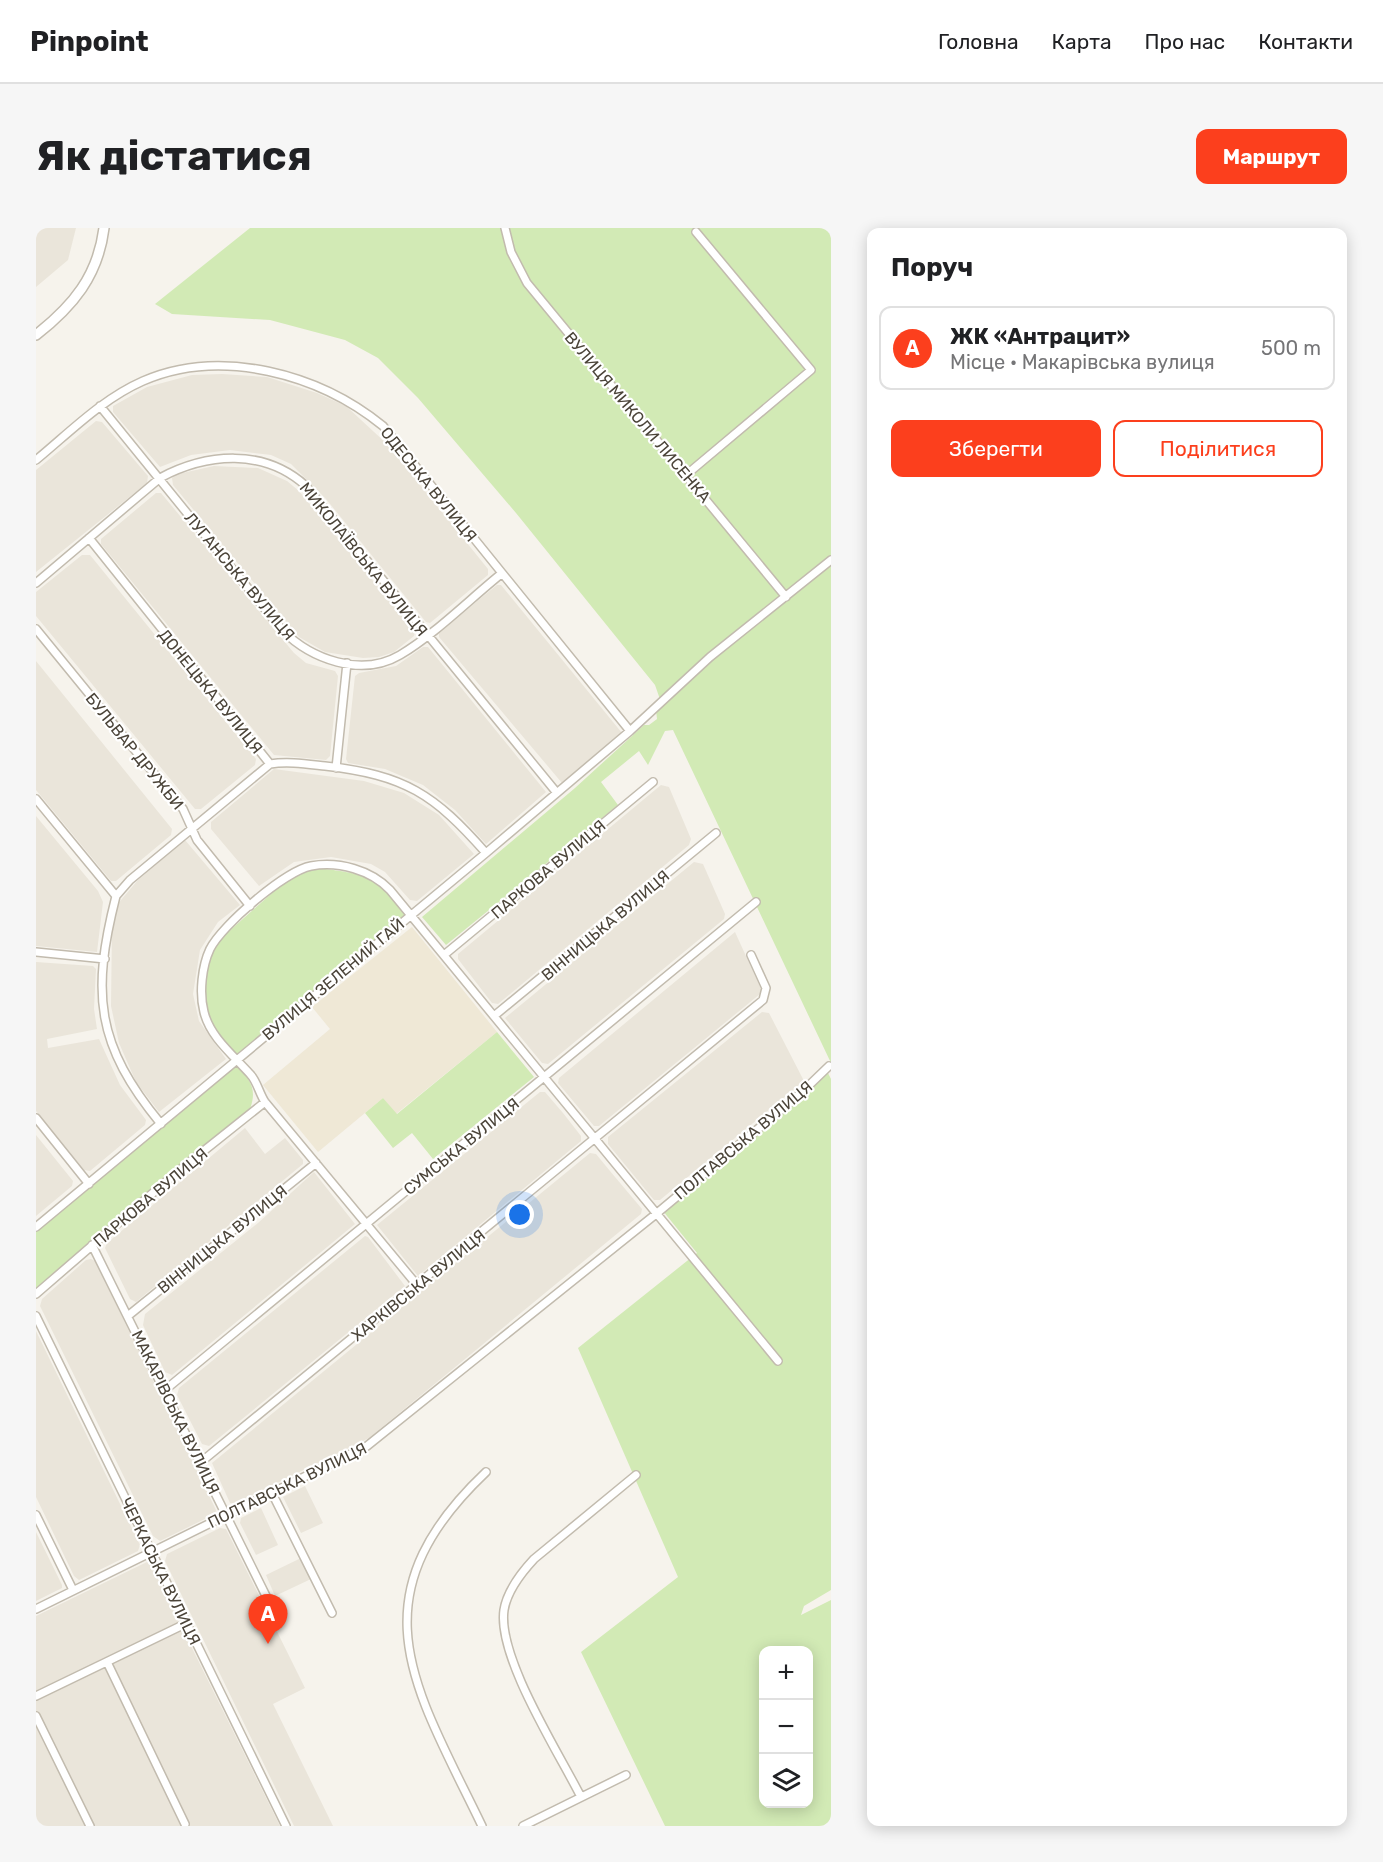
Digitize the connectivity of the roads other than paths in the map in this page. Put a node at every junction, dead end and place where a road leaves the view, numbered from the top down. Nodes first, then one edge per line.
1 (104, 228) edge
2 (505, 228) edge
3 (696, 232) dead end
4 (36, 335) edge
5 (100, 406) junction
6 (36, 460) edge
7 (686, 475) junction
8 (160, 478) junction
9 (88, 538) junction
10 (831, 560) edge
11 (501, 574) junction
12 (36, 582) edge
13 (786, 597) junction
14 (36, 629) edge
15 (426, 635) junction
16 (347, 663) junction
17 (630, 731) junction
18 (270, 764) junction
19 (336, 768) junction
20 (653, 782) dead end
21 (557, 793) junction
22 (36, 799) edge
23 (192, 829) junction
24 (716, 833) dead end
25 (486, 853) junction
26 (116, 896) junction
27 (756, 902) dead end
28 (250, 906) junction
29 (411, 914) junction
30 (36, 952) edge
31 (444, 955) junction
32 (751, 955) dead end
33 (105, 959) junction
34 (494, 1016) junction
35 (235, 1060) junction
36 (829, 1066) dead end
37 (544, 1078) junction
38 (265, 1102) junction
39 (36, 1118) edge
40 (161, 1124) junction
41 (594, 1139) junction
42 (316, 1162) junction
43 (88, 1184) junction
44 (656, 1214) junction
45 (366, 1224) junction
46 (36, 1227) edge
47 (93, 1245) junction
48 (417, 1285) junction
49 (36, 1294) edge
50 (36, 1316) edge
51 (129, 1316) junction
52 (778, 1361) dead end
53 (165, 1390) junction
54 (201, 1462) junction
55 (486, 1473) dead end
56 (636, 1475) dead end
57 (272, 1493) junction
58 (36, 1515) edge
59 (227, 1515) junction
60 (152, 1552) junction
61 (73, 1590) junction
62 (36, 1609) edge
63 (274, 1612) dead end
64 (332, 1613) dead end
65 (186, 1623) junction
66 (107, 1662) junction
67 (36, 1696) edge
68 (36, 1716) edge
69 (626, 1775) dead end
70 (581, 1797) junction
71 (185, 1824) dead end
72 (90, 1826) edge
73 (286, 1826) edge
74 (482, 1826) edge
75 (523, 1826) edge

1 - 4 street
2 - 7 street, ВУЛИЦЯ МИКОЛИ ЛИСЕНКА
3 - 7 street
5 - 6 street, ОДЕСЬКА ВУЛИЦЯ
5 - 8 street, ЛУГАНСЬКА ВУЛИЦЯ
5 - 11 street, ОДЕСЬКА ВУЛИЦЯ
7 - 13 street, ВУЛИЦЯ МИКОЛИ ЛИСЕНКА
8 - 9 street, МИКОЛАЇВСЬКА ВУЛИЦЯ
8 - 15 street, МИКОЛАЇВСЬКА ВУЛИЦЯ
8 - 16 street, ЛУГАНСЬКА ВУЛИЦЯ
9 - 12 street, МИКОЛАЇВСЬКА ВУЛИЦЯ
9 - 18 street, ДОНЕЦЬКА ВУЛИЦЯ
10 - 13 street, ВУЛИЦЯ ЗЕЛЕНИЙ ГАЙ
11 - 15 street, ЛУГАНСЬКА ВУЛИЦЯ
11 - 17 street, ОДЕСЬКА ВУЛИЦЯ
13 - 17 street, ВУЛИЦЯ ЗЕЛЕНИЙ ГАЙ
14 - 23 street, БУЛЬВАР ДРУЖБИ
15 - 16 street, ЛУГАНСЬКА ВУЛИЦЯ
15 - 21 street, МИКОЛАЇВСЬКА ВУЛИЦЯ
16 - 19 street
17 - 21 street, ВУЛИЦЯ ЗЕЛЕНИЙ ГАЙ
18 - 19 street, ДОНЕЦЬКА ВУЛИЦЯ
18 - 23 street
19 - 25 street, ДОНЕЦЬКА ВУЛИЦЯ
20 - 31 street, ПАРКОВА ВУЛИЦЯ
21 - 25 street, ВУЛИЦЯ ЗЕЛЕНИЙ ГАЙ
22 - 26 street
23 - 26 street
23 - 28 street, БУЛЬВАР ДРУЖБИ
24 - 34 street, ВІННИЦЬКА ВУЛИЦЯ
25 - 29 street, ВУЛИЦЯ ЗЕЛЕНИЙ ГАЙ
26 - 33 street
27 - 37 street, СУМСЬКА ВУЛИЦЯ
28 - 29 street
28 - 35 street
29 - 31 street
29 - 35 street, ВУЛИЦЯ ЗЕЛЕНИЙ ГАЙ
30 - 33 street
31 - 34 street
32 - 41 street, ХАРКІВСЬКА ВУЛИЦЯ
33 - 40 street
34 - 37 street
35 - 38 street
35 - 40 street, ВУЛИЦЯ ЗЕЛЕНИЙ ГАЙ
36 - 44 street, ПОЛТАВСЬКА ВУЛИЦЯ
37 - 41 street
37 - 45 street, СУМСЬКА ВУЛИЦЯ
38 - 42 street
38 - 47 street, ПАРКОВА ВУЛИЦЯ
39 - 43 street
40 - 43 street, ВУЛИЦЯ ЗЕЛЕНИЙ ГАЙ
41 - 44 street
41 - 48 street, ХАРКІВСЬКА ВУЛИЦЯ
42 - 45 street
42 - 51 street, ВІННИЦЬКА ВУЛИЦЯ
43 - 46 street, ВУЛИЦЯ ЗЕЛЕНИЙ ГАЙ
44 - 52 street
44 - 57 street, ПОЛТАВСЬКА ВУЛИЦЯ
45 - 48 street
45 - 53 street, СУМСЬКА ВУЛИЦЯ
47 - 49 street, ПАРКОВА ВУЛИЦЯ
47 - 51 street, МАКАРІВСЬКА ВУЛИЦЯ
48 - 54 street, ХАРКІВСЬКА ВУЛИЦЯ
50 - 60 street, ЧЕРКАСЬКА ВУЛИЦЯ
51 - 53 street, МАКАРІВСЬКА ВУЛИЦЯ
53 - 54 street, МАКАРІВСЬКА ВУЛИЦЯ
54 - 59 street, МАКАРІВСЬКА ВУЛИЦЯ
55 - 74 street
56 - 70 street
57 - 59 street, ПОЛТАВСЬКА ВУЛИЦЯ
57 - 64 street
58 - 61 street
59 - 60 street, ПОЛТАВСЬКА ВУЛИЦЯ
59 - 63 street, МАКАРІВСЬКА ВУЛИЦЯ
60 - 61 street, ПОЛТАВСЬКА ВУЛИЦЯ
60 - 65 street, ЧЕРКАСЬКА ВУЛИЦЯ
61 - 62 street, ПОЛТАВСЬКА ВУЛИЦЯ
65 - 66 street
65 - 73 street, ЧЕРКАСЬКА ВУЛИЦЯ
66 - 67 street
66 - 71 street
68 - 72 street
69 - 70 street
70 - 75 street

